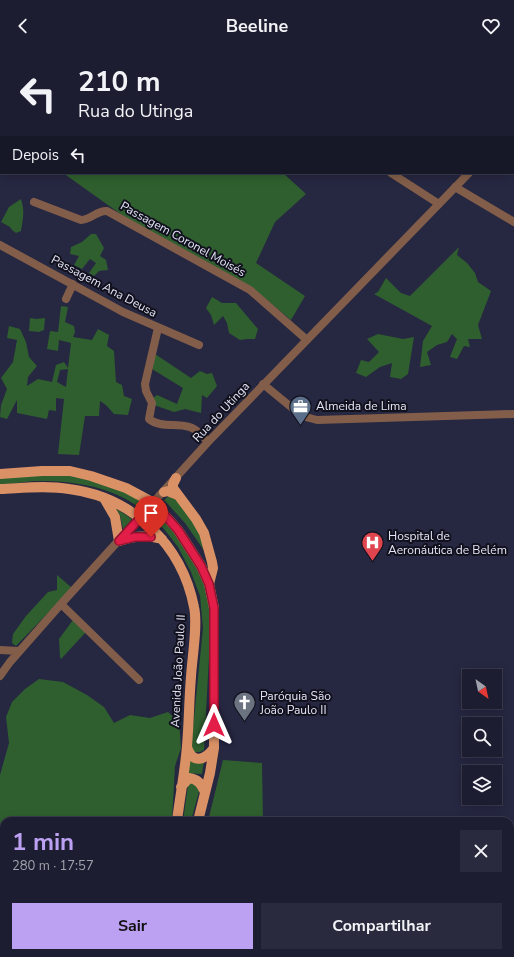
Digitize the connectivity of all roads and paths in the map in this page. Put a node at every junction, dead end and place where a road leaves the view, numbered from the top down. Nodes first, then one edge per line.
1 (393, 174) edge
2 (468, 174) edge
3 (455, 187) junction
4 (34, 202) dead end
5 (439, 204) junction
6 (514, 222) edge
7 (0, 245) edge
8 (73, 284) junction
9 (66, 299) dead end
10 (158, 328) junction
11 (308, 340) junction
12 (199, 345) dead end
13 (263, 384) junction
14 (514, 414) edge
15 (208, 442) junction
16 (0, 474) edge
17 (176, 478) junction
18 (0, 489) edge
19 (164, 492) junction
20 (178, 495) junction
21 (104, 498) junction
22 (154, 503) junction
23 (140, 518) junction
24 (162, 539) junction
25 (119, 541) junction
26 (209, 584) junction
27 (61, 604) junction
28 (0, 650) edge
29 (19, 651) junction
30 (1, 671) edge
31 (140, 680) dead end
32 (187, 747) junction
33 (214, 748) junction
34 (181, 787) junction
35 (205, 792) junction
36 (177, 817) edge
37 (199, 817) edge

1 - 5 street
2 - 3 street, Rua do Utinga
3 - 5 street, Rua do Utinga
3 - 6 street
4 - 11 street, Passagem Coronel Moisés
5 - 11 street, Rua do Utinga
7 - 8 street, Passagem Ana Deusa
8 - 9 street
8 - 10 street, Passagem Ana Deusa
10 - 12 street, Passagem Ana Deusa
10 - 15 street
11 - 13 street, Rua do Utinga
13 - 14 street
13 - 15 street, Rua do Utinga
15 - 17 street, Rua do Utinga
16 - 22 main road
17 - 19 street, Rua do Utinga
17 - 20 main road
18 - 21 main road, Avenida João Paulo II
19 - 20 main road
19 - 22 street, Rua do Utinga
20 - 26 main road
21 - 23 main road, Avenida João Paulo II
21 - 25 main road
22 - 23 street, Rua do Utinga
22 - 26 main road
23 - 24 main road, Avenida João Paulo II
23 - 25 street, Rua do Utinga
24 - 25 main road
24 - 32 main road, Avenida João Paulo II
25 - 27 street, Rua do Utinga
26 - 33 main road
27 - 29 street, Rua do Utinga
27 - 31 street
28 - 29 street
29 - 30 street, Rua do Utinga
32 - 33 main road
32 - 34 main road, Avenida João Paulo II
33 - 35 main road
34 - 35 main road
34 - 36 main road, Avenida João Paulo II
35 - 37 main road

